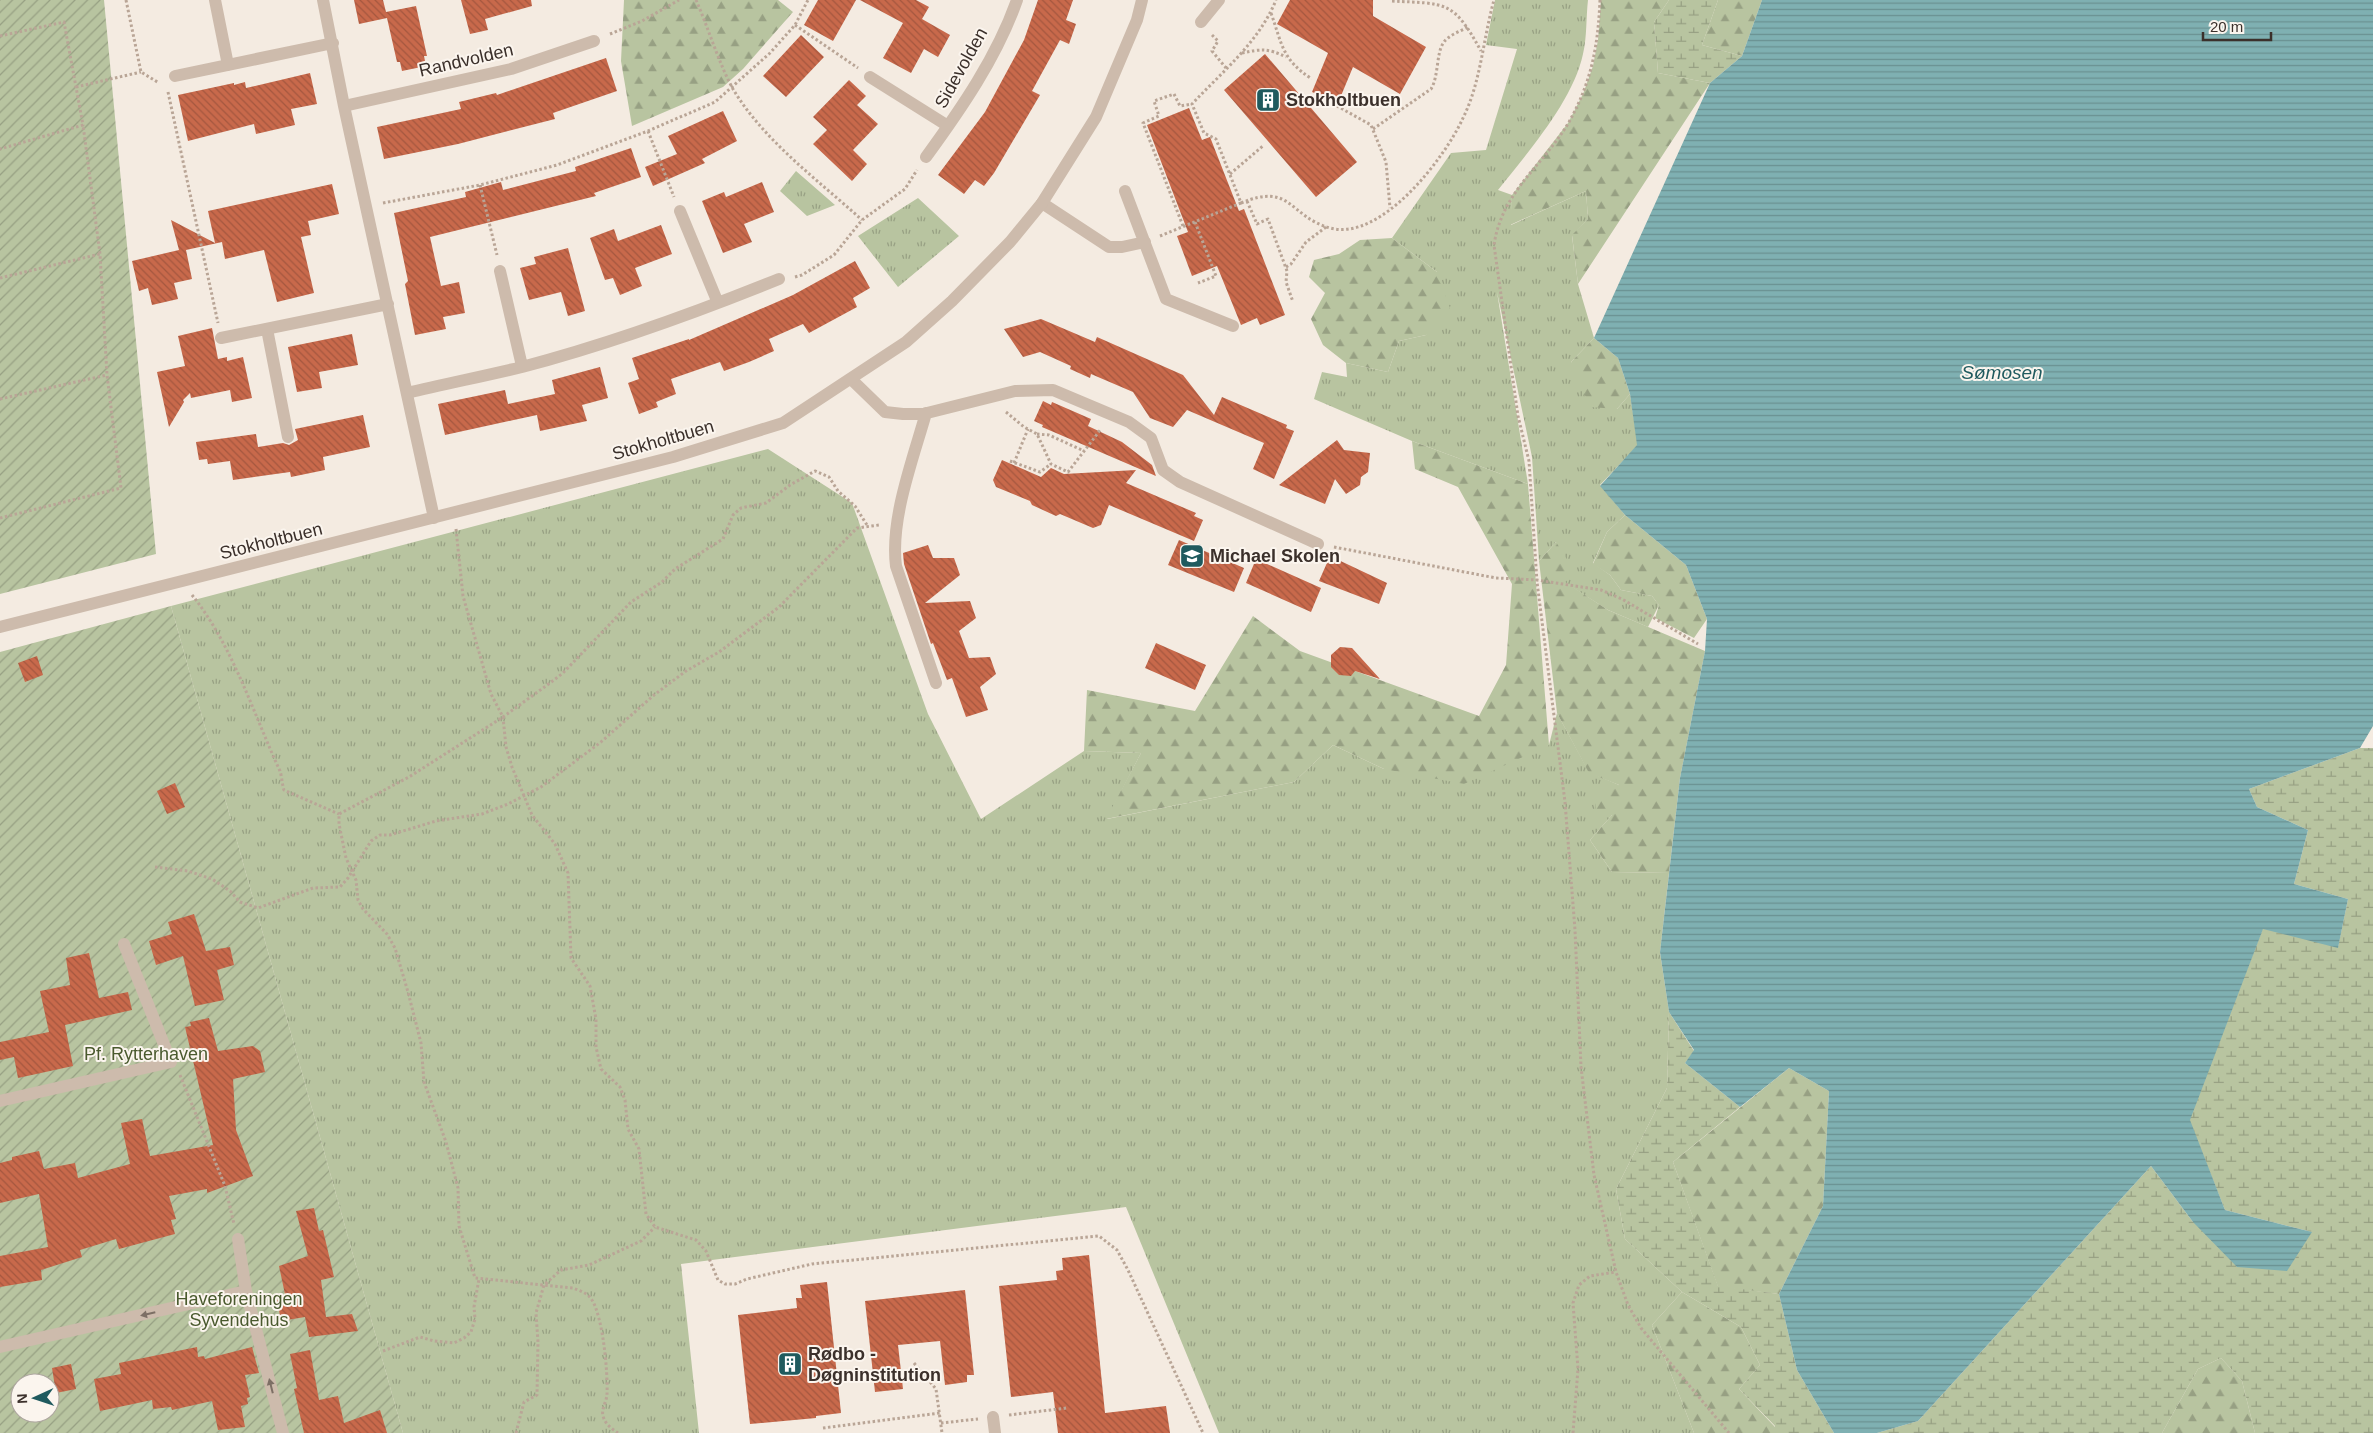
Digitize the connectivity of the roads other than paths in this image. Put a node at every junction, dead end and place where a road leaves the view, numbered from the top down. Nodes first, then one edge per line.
1 (215, 0) edge
2 (324, 0) edge
3 (1017, 0) edge
4 (1142, 0) edge
5 (1219, 0) edge
6 (1202, 22) road end
7 (594, 41) road end
8 (333, 44) junction
9 (228, 65) junction
10 (175, 76) dead end
11 (870, 77) road end
12 (344, 106) junction
13 (948, 126) junction
14 (926, 157) road end
15 (1125, 191) dead end
16 (1042, 203) junction
17 (680, 211) road end
18 (1145, 242) junction
19 (500, 270) road end
20 (779, 279) road end
21 (718, 303) junction
22 (388, 304) junction
23 (1233, 326) dead end
24 (266, 329) junction
25 (221, 338) road end
26 (522, 366) junction
27 (851, 379) junction
28 (407, 393) junction
29 (926, 413) junction
30 (288, 437) dead end
31 (434, 518) junction
32 (1318, 544) road end
33 (0, 627) edge
34 (936, 683) dead end
35 (124, 944) dead end
36 (0, 1101) edge
37 (238, 1239) road end
38 (246, 1291) junction
39 (0, 1347) edge
40 (993, 1417) dead end
41 (283, 1433) edge
42 (995, 1433) edge

1 - 9 street
2 - 8 street
3 - 13 street, Sidevolden
4 - 16 street, Stokholtbuen
5 - 6 street
7 - 12 street, Randvolden
8 - 9 street
8 - 12 street
9 - 10 street
11 - 13 street, Sidevolden
12 - 22 street
13 - 14 street, Sidevolden
15 - 18 street
16 - 18 street
16 - 27 street, Stokholtbuen
17 - 21 street
18 - 23 street
19 - 26 street
20 - 21 street
21 - 26 street
22 - 24 street
22 - 28 street
24 - 25 street
24 - 30 street
26 - 28 street
27 - 29 street
27 - 31 street, Stokholtbuen
28 - 31 street
29 - 32 street
29 - 34 street
31 - 33 street, Stokholtbuen
35 - 36 street
37 - 38 street
38 -> 39 street
41 -> 38 street
40 - 42 street

